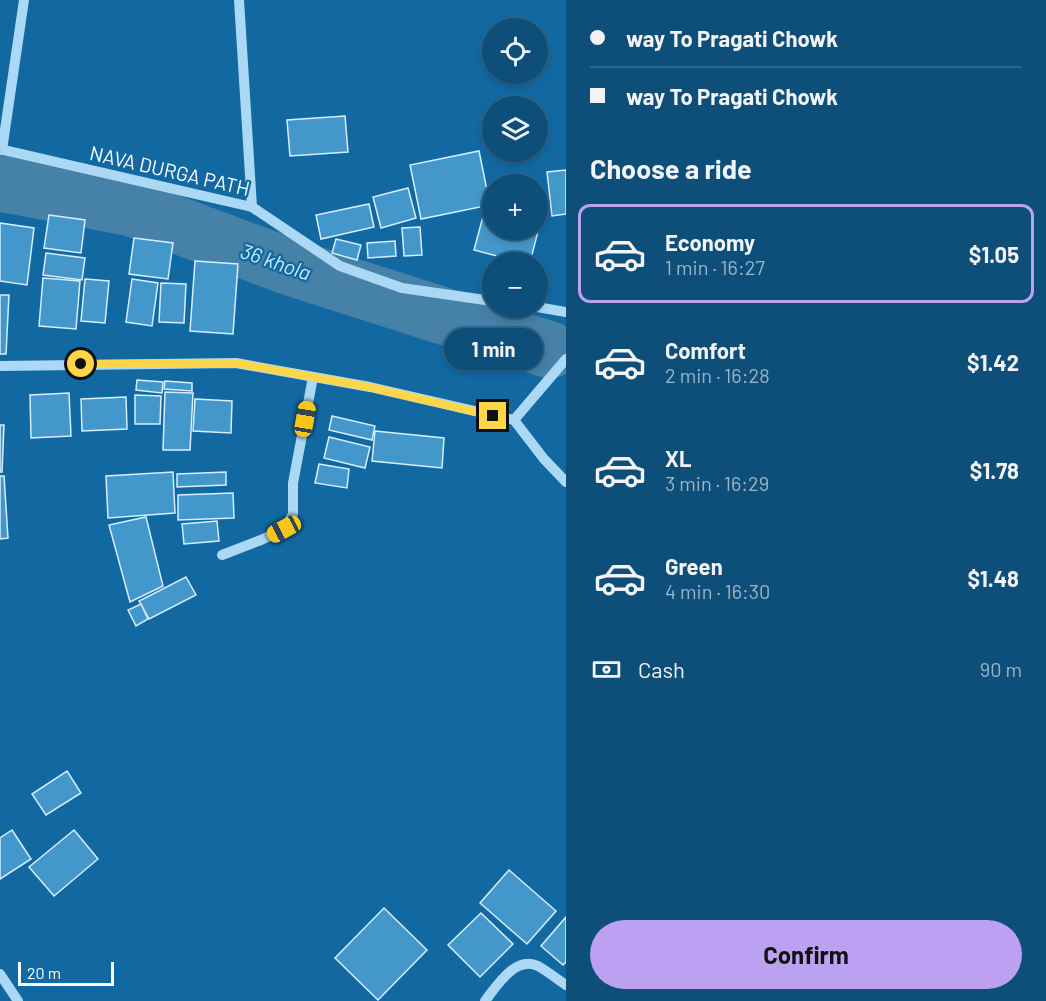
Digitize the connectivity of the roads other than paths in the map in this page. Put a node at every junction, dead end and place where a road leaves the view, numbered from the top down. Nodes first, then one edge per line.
1 (24, 0) edge
2 (239, 0) edge
3 (1, 149) edge
4 (252, 207) junction
5 (482, 300) edge
6 (548, 309) edge
7 (566, 312) edge
8 (566, 359) edge
9 (0, 366) edge
10 (313, 377) junction
11 (513, 420) junction
12 (566, 482) edge
13 (222, 555) dead end
14 (0, 974) edge
15 (566, 985) edge
16 (18, 1001) edge
17 (485, 1001) edge

1 - 3 street
2 - 4 street
3 - 4 street, NAVA DURGA PATH
4 - 5 street, NAVA DURGA PATH
6 - 7 street
8 - 11 street
9 - 10 street
10 - 11 street
10 - 13 street
11 - 12 street
14 - 16 street
15 - 17 street

